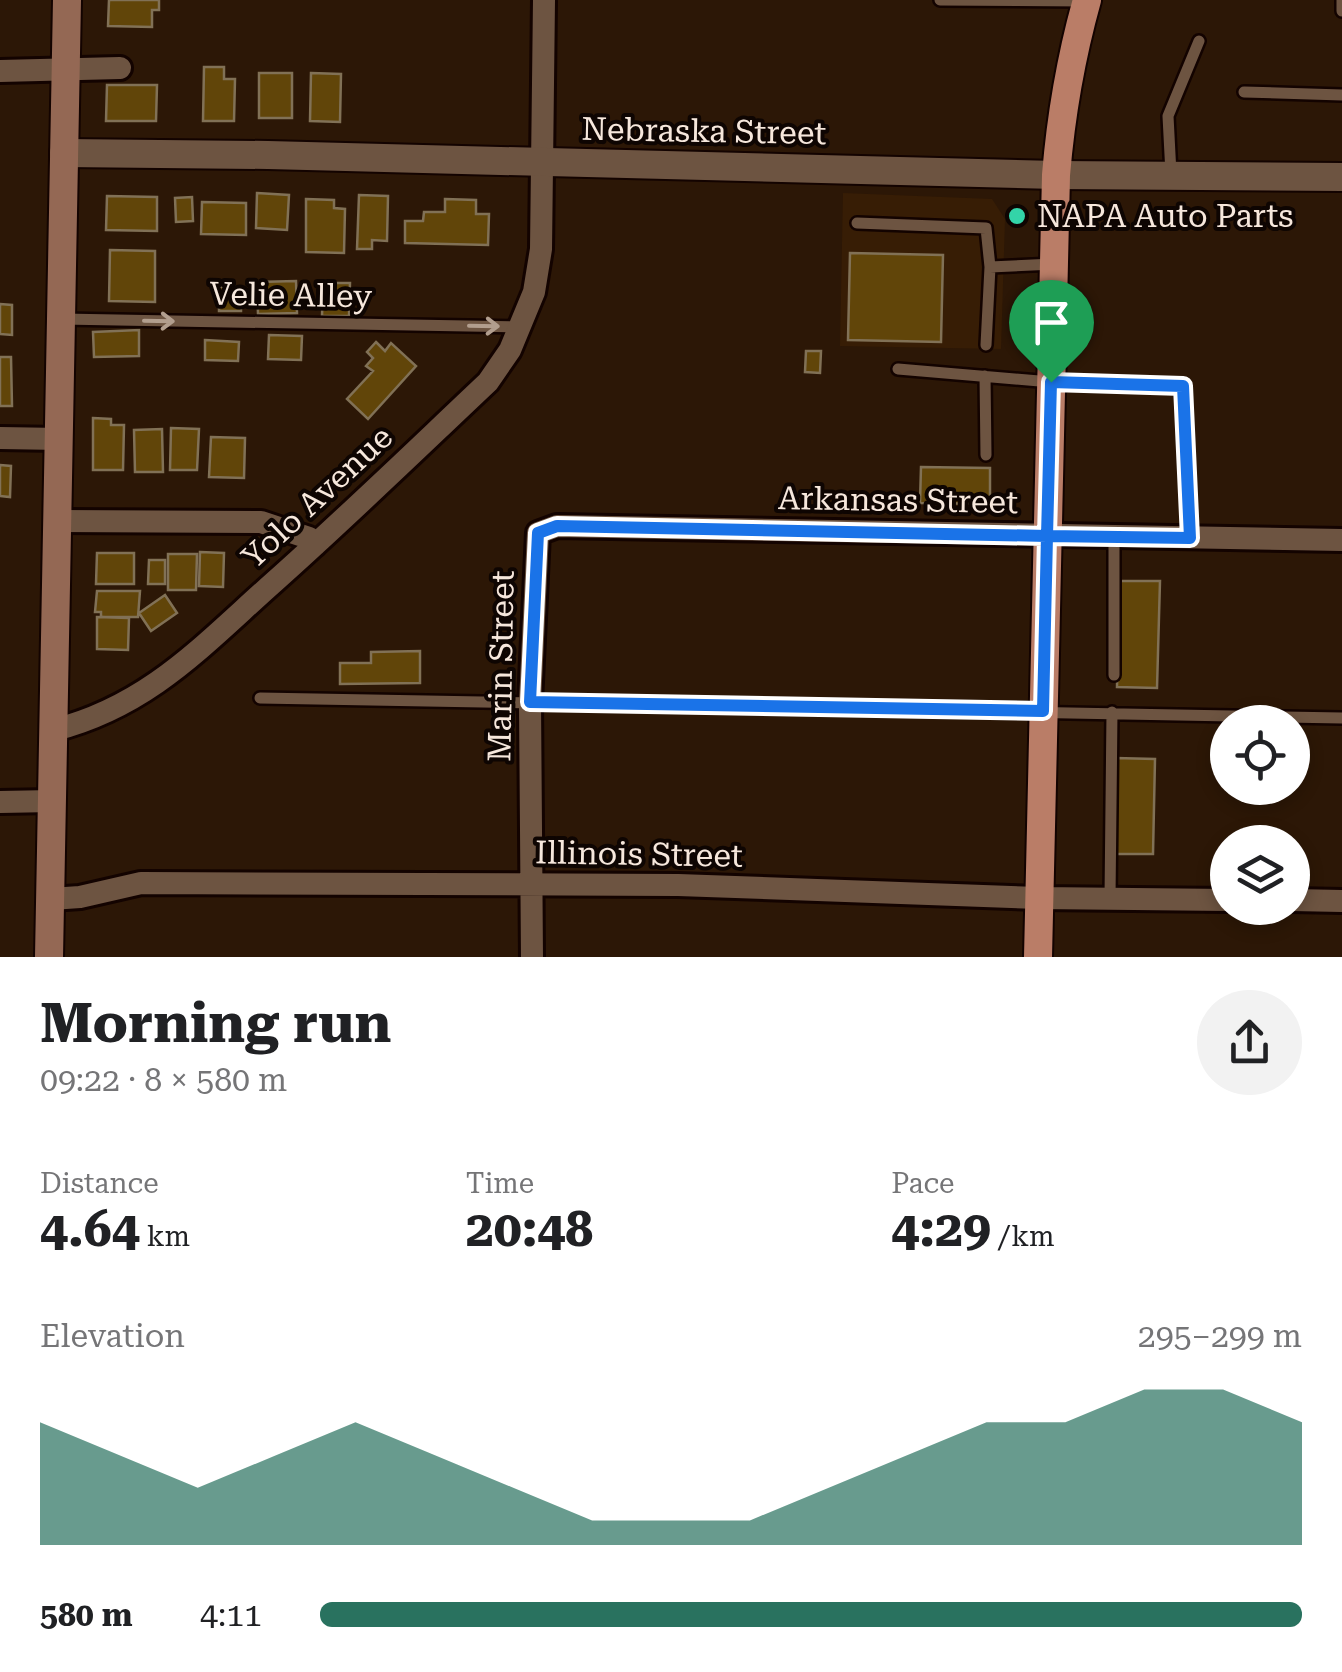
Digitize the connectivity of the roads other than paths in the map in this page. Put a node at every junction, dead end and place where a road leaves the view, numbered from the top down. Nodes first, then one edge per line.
1 (68, 0) edge
2 (544, 0) edge
3 (940, 0) edge
4 (1031, 0) edge
5 (1342, 0) edge
6 (1087, 1) edge
7 (1342, 11) edge
8 (1200, 41) dead end
9 (120, 68) dead end
10 (0, 71) edge
11 (66, 71) junction
12 (1244, 92) dead end
13 (1342, 95) edge
14 (64, 153) junction
15 (544, 162) junction
16 (1172, 174) junction
17 (1056, 175) junction
18 (1342, 177) edge
19 (857, 223) dead end
20 (1054, 264) junction
21 (990, 266) junction
22 (62, 319) junction
23 (520, 327) junction
24 (986, 345) dead end
25 (898, 369) dead end
26 (985, 376) junction
27 (1051, 382) junction
28 (0, 438) edge
29 (60, 439) junction
30 (986, 455) dead end
31 (58, 521) junction
32 (752, 530) joint
33 (1047, 536) junction
34 (1114, 536) junction
35 (1190, 538) junction
36 (1342, 540) edge
37 (315, 545) junction
38 (1114, 675) dead end
39 (260, 698) dead end
40 (530, 702) junction
41 (1043, 711) junction
42 (1112, 712) junction
43 (1342, 718) edge
44 (54, 730) junction
45 (53, 801) junction
46 (10, 802) edge
47 (532, 885) junction
48 (51, 887) junction
49 (1039, 898) junction
50 (1110, 898) junction
51 (1210, 900) edge
52 (1310, 900) edge
53 (1342, 901) edge
54 (50, 957) edge
55 (532, 957) edge
56 (1038, 957) edge

1 - 11 main road
2 - 15 street
3 - 4 lane
4 - 6 lane
5 - 7 lane
6 - 17 main road
8 - 16 lane
9 - 11 street
10 - 11 street
11 - 14 main road
12 - 13 lane
14 - 15 street, Nebraska Street
14 - 22 main road
15 - 17 street, Nebraska Street
15 - 23 street, Yolo Avenue
16 - 17 street, Nebraska Street
16 - 18 street, Nebraska Street
17 - 20 main road
19 - 21 lane
20 - 21 lane
20 - 27 main road
21 - 24 lane
22 -> 23 lane, Velie Alley
22 - 29 main road
23 - 37 street, Yolo Avenue
25 - 26 lane
26 - 27 lane
26 - 30 lane
27 - 33 main road
27 - 35 lane
28 - 29 street
29 - 31 main road
31 - 37 street
31 - 44 main road
32 - 33 street, Arkansas Street
32 - 40 street, Marin Street
33 - 34 street, Arkansas Street
33 - 41 main road
34 - 35 street, Arkansas Street
34 - 38 lane
35 - 36 street, Arkansas Street
37 - 44 street, Yolo Avenue
39 - 40 lane
40 - 41 lane
40 - 47 street, Marin Street
41 - 42 lane
41 - 49 main road
42 - 43 lane
42 - 50 lane
44 - 45 main road
45 - 46 street
45 - 48 main road
47 - 48 street, Illinois Street
47 - 49 street, Illinois Street
47 - 55 street, Marin Street
48 - 54 main road
49 - 50 street, Illinois Street
49 - 56 main road
50 - 51 street, Illinois Street
52 - 53 street

